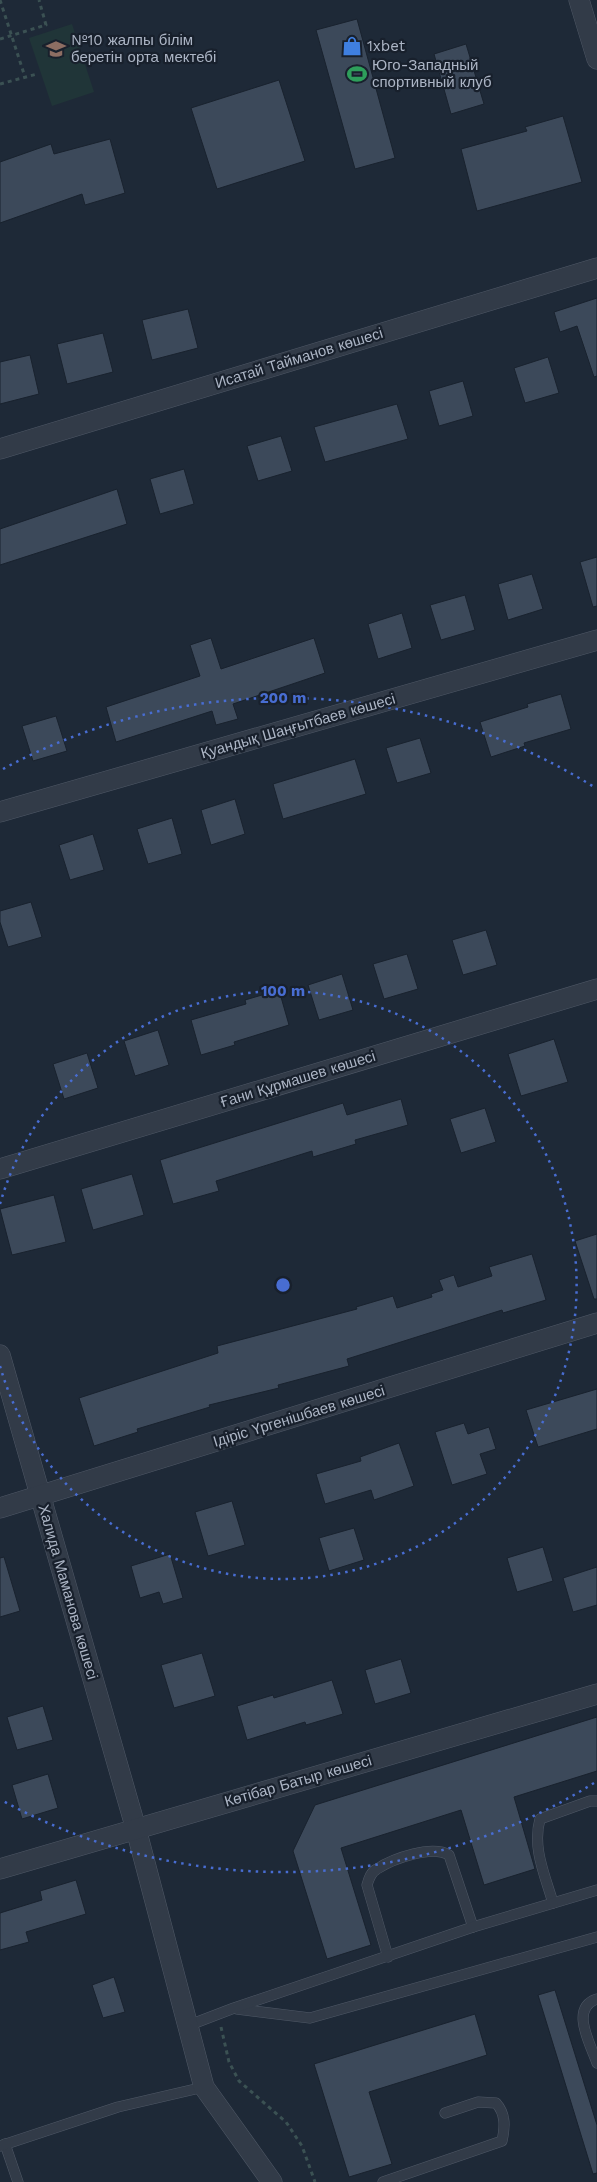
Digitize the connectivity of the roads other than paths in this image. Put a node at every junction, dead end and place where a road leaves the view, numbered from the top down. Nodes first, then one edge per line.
1 (579, 0) edge
2 (597, 59) edge
3 (597, 268) edge
4 (0, 449) edge
5 (597, 640) edge
6 (0, 812) edge
7 (597, 989) edge
8 (0, 1169) edge
9 (597, 1323) edge
10 (0, 1355) edge
11 (41, 1496) junction
12 (0, 1508) edge
13 (597, 1694) edge
14 (597, 1801) edge
15 (136, 1829) junction
16 (0, 1869) edge
17 (597, 1890) edge
18 (553, 1903) junction
19 (474, 1926) junction
20 (597, 1937) edge
21 (388, 1957) junction
22 (597, 1999) edge
23 (234, 2008) junction
24 (187, 2026) junction
25 (597, 2063) edge
26 (204, 2087) junction
27 (445, 2113) dead end
28 (3, 2145) edge
29 (18, 2182) edge
30 (272, 2182) edge
31 (383, 2182) edge

1 - 2 street
3 - 4 street, Исатай Тайманов көшесі
5 - 6 street, Қуандық Шаңғытбаев көшесі
7 - 8 street, Ғани Құрмашев көшесі
9 - 11 street, Ідіріс Үргенішбаев көшесі
10 - 11 street, Халида Маманова көшесі
11 - 12 street, Ідіріс Үргенішбаев көшесі
11 - 15 street, Халида Маманова көшесі
13 - 15 street, Көтібар Батыр көшесі
14 - 18 lane
15 - 16 street, Көтібар Батыр көшесі
15 - 24 street, Халида Маманова көшесі
17 - 18 lane
18 - 19 lane
19 - 21 lane
19 - 21 lane
20 - 23 lane
21 - 23 lane
22 - 25 lane
23 - 24 lane
24 - 26 street, Халида Маманова көшесі
26 - 28 lane
26 - 30 street
27 - 31 lane
28 - 29 lane

